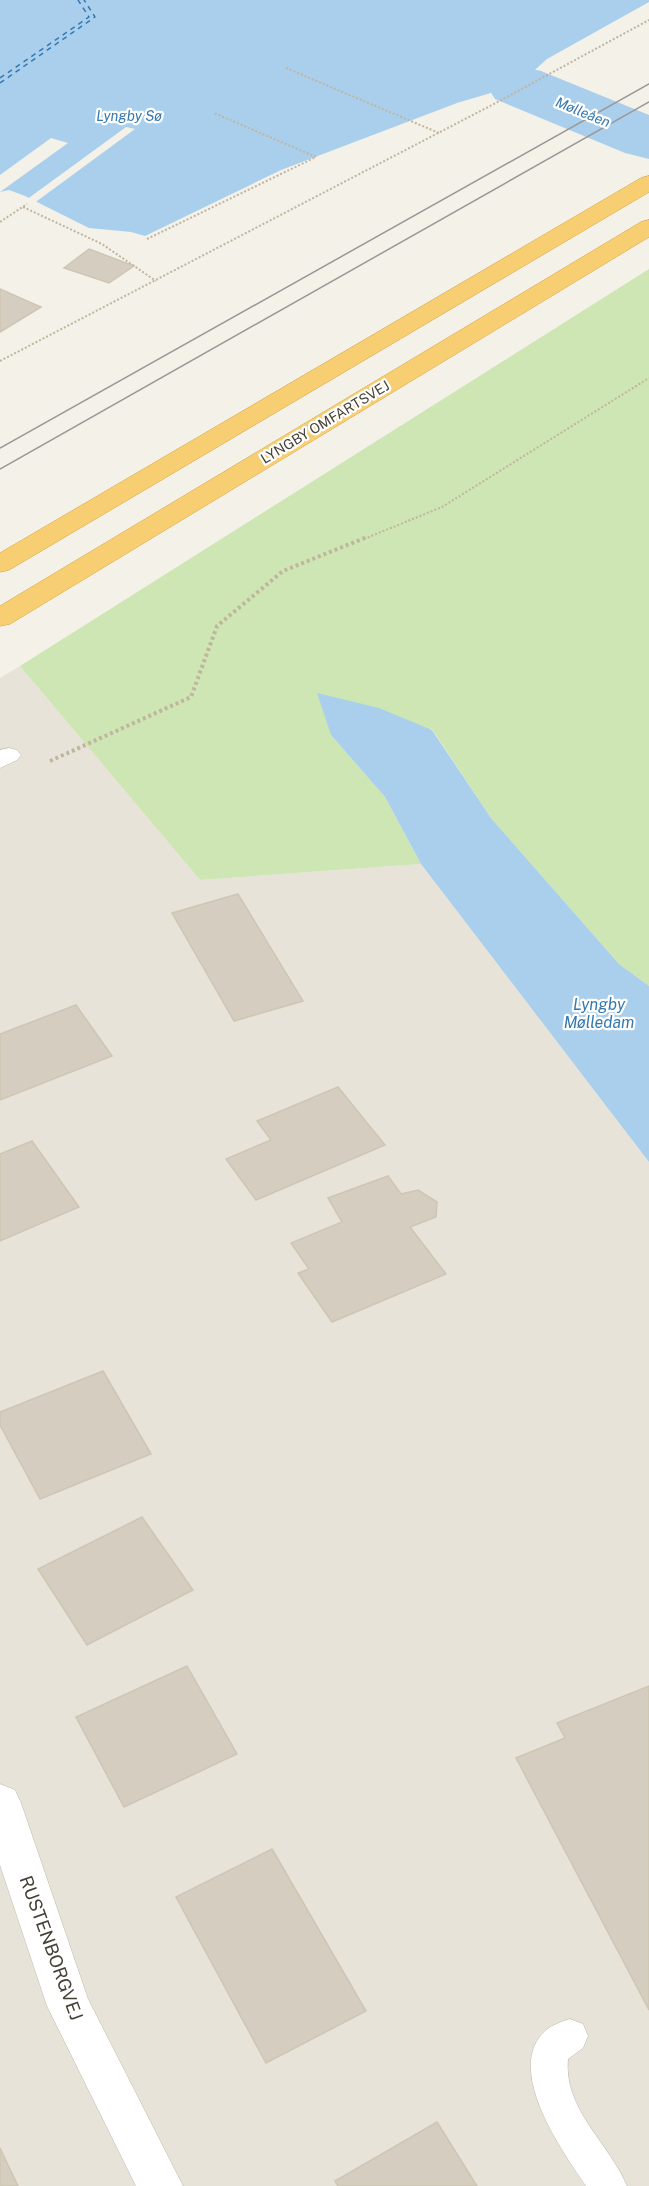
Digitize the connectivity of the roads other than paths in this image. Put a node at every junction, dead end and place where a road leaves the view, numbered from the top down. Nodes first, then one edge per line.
1 (649, 183) edge
2 (649, 227) edge
3 (0, 564) edge
4 (0, 618) edge
5 (0, 1803) edge
6 (570, 2036) dead end
7 (160, 2186) edge
8 (608, 2186) edge

1 - 3 highway
2 - 4 highway, LYNGBY OMFARTSVEJ
5 - 7 street, RUSTENBORGVEJ
6 - 8 lane

